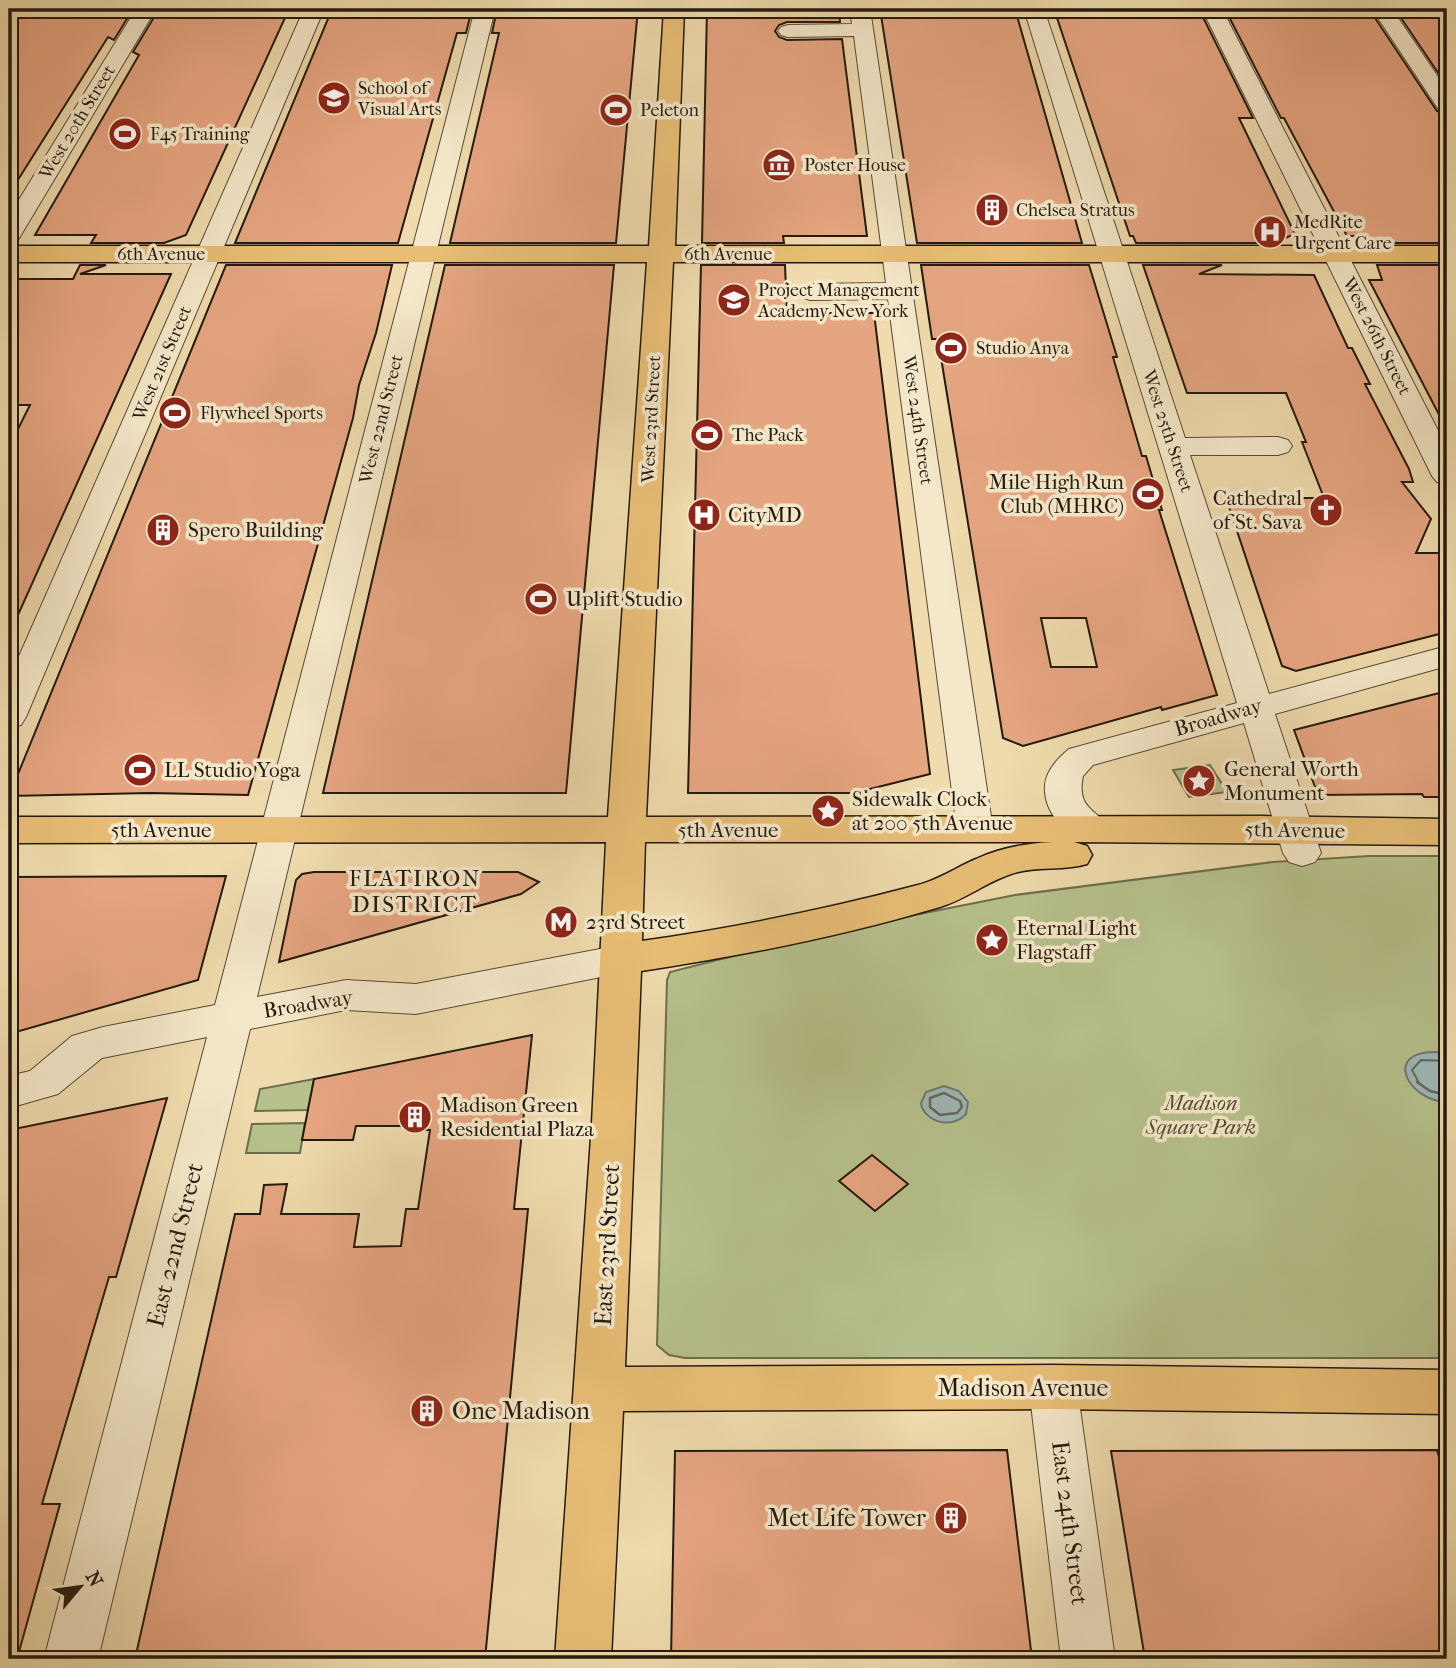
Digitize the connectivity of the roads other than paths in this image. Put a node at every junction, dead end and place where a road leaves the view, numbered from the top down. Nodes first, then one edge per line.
1 (146, 9) edge
2 (314, 9) edge
3 (485, 9) edge
4 (674, 9) edge
5 (1034, 9) edge
6 (1212, 9) edge
7 (1382, 9) edge
8 (862, 21) edge
9 (788, 28) dead end
10 (1447, 105) edge
11 (9, 235) edge
12 (9, 254) edge
13 (208, 254) junction
14 (422, 254) junction
15 (661, 254) junction
16 (894, 254) junction
17 (1112, 254) junction
18 (1336, 254) junction
19 (1447, 254) edge
20 (899, 291) junction
21 (810, 292) dead end
22 (1278, 446) dead end
23 (1173, 447) junction
24 (1447, 476) edge
25 (1447, 656) edge
26 (1255, 706) junction
27 (9, 717) edge
28 (9, 830) edge
29 (279, 830) junction
30 (626, 830) junction
31 (975, 831) junction
32 (1093, 831) junction
33 (1447, 832) edge
34 (1298, 841) junction
35 (1447, 844) edge
36 (621, 959) junction
37 (233, 1017) junction
38 (9, 1092) edge
39 (1053, 1387) junction
40 (599, 1389) junction
41 (1447, 1392) edge
42 (71, 1659) edge
43 (583, 1659) edge
44 (1088, 1659) edge

1 - 11 street, West 20th Street
2 - 13 street, West 21st Street
3 - 14 street, West 22nd Street
4 - 15 main road, West 23rd Street
5 - 17 street, West 25th Street
6 - 18 street, West 26th Street
7 - 10 street
8 - 9 street
8 - 16 street, West 24th Street
12 - 13 main road, 6th Avenue
13 - 14 main road, 6th Avenue
13 - 27 street, West 21st Street
14 - 15 main road, 6th Avenue
14 - 29 street, West 22nd Street
15 - 16 main road, 6th Avenue
15 - 30 main road, West 23rd Street
16 - 17 main road, 6th Avenue
16 - 20 street, West 24th Street
17 - 18 main road, 6th Avenue
17 - 23 street, West 25th Street
18 - 19 main road, 6th Avenue
18 - 24 street, West 26th Street
20 - 21 street
20 - 31 street, West 24th Street
22 - 23 street
23 - 26 street, West 25th Street
25 - 26 street, Broadway
26 - 32 street, Broadway
26 - 34 street, West 25th Street
28 - 29 main road, 5th Avenue
29 - 30 main road, 5th Avenue
29 - 37 street, East 22nd Street
30 - 31 main road, 5th Avenue
30 - 36 main road, East 23rd Street
31 - 32 main road, 5th Avenue
32 - 34 main road, 5th Avenue
33 - 34 main road, 5th Avenue
34 - 35 main road
34 - 36 main road
36 - 37 street, Broadway
36 - 40 main road, East 23rd Street
37 - 38 street, Broadway
37 - 42 street, East 22nd Street
39 - 40 main road, Madison Avenue
39 - 41 main road, Madison Avenue
39 - 44 street, East 24th Street
40 - 43 main road, East 23rd Street

